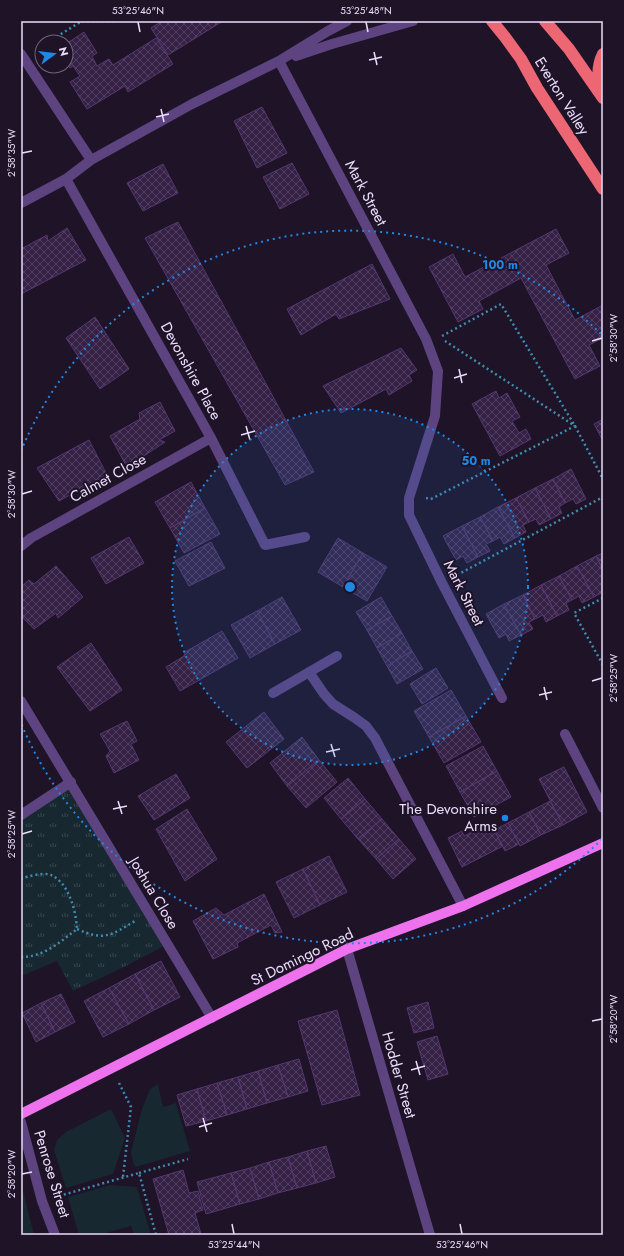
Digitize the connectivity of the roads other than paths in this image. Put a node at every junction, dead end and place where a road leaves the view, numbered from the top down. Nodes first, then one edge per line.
1 (347, 21) edge
2 (413, 21) edge
3 (492, 21) edge
4 (545, 21) edge
5 (21, 54) edge
6 (603, 54) edge
7 (279, 61) junction
8 (602, 97) edge
9 (91, 160) junction
10 (66, 179) junction
11 (603, 189) edge
12 (21, 203) edge
13 (211, 438) junction
14 (305, 537) dead end
15 (21, 546) edge
16 (336, 656) dead end
17 (309, 672) junction
18 (273, 693) dead end
19 (502, 698) dead end
20 (21, 701) edge
21 (565, 734) dead end
22 (71, 782) junction
23 (603, 808) edge
24 (21, 815) edge
25 (603, 842) edge
26 (463, 906) junction
27 (347, 949) junction
28 (212, 1018) junction
29 (21, 1114) edge
30 (21, 1122) edge
31 (55, 1235) edge
32 (430, 1235) edge

1 - 7 street
2 - 7 street
3 - 11 highway, Everton Valley
4 - 8 highway, Everton Valley
5 - 9 street
6 - 8 highway
7 - 9 street
7 - 19 street, Mark Street
9 - 10 street
10 - 12 street
10 - 13 street, Devonshire Place
13 - 14 street, Devonshire Place
13 - 15 street, Calmet Close
16 - 17 street
17 - 18 street
17 - 26 street
20 - 22 street, Joshua Close
21 - 23 street
22 - 24 street
22 - 28 street, Joshua Close
25 - 26 main road, St Domingo Road
26 - 27 main road, St Domingo Road
27 - 28 main road, St Domingo Road
27 - 32 street, Hodder Street
28 - 29 main road, St Domingo Road
30 - 31 street, Penrose Street

